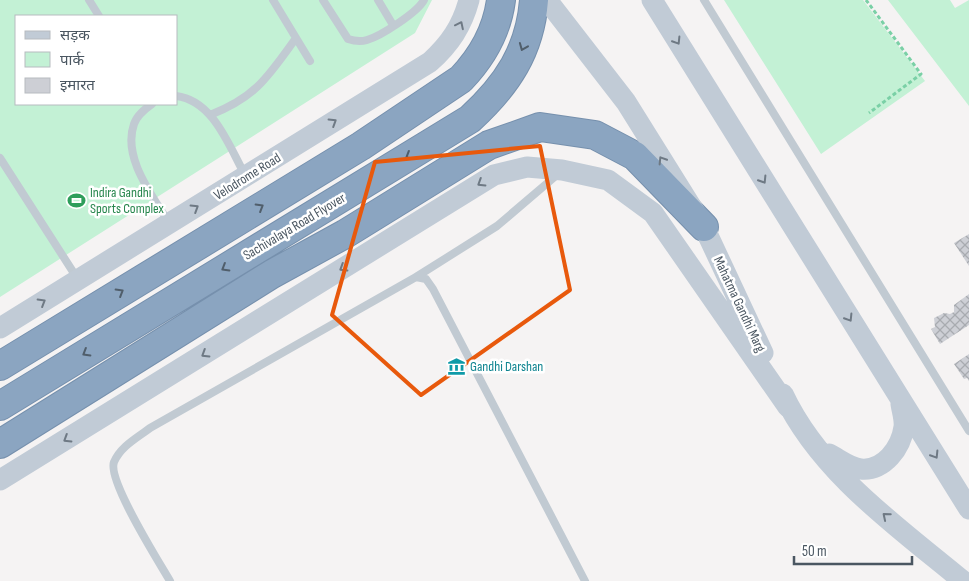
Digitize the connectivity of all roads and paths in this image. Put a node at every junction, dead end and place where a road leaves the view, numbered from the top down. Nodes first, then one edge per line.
1 (89, 0) edge
2 (273, 0) edge
3 (323, 0) edge
4 (378, 0) edge
5 (424, 0) edge
6 (469, 0) edge
7 (501, 0) edge
8 (534, 0) edge
9 (547, 0) edge
10 (652, 0) edge
11 (704, 0) edge
12 (866, 0) edge
13 (97, 15) edge
14 (393, 25) junction
15 (296, 38) junction
16 (310, 61) dead end
17 (178, 96) edge
18 (151, 105) edge
19 (869, 113) dead end
20 (210, 115) junction
21 (0, 158) edge
22 (562, 170) junction
23 (246, 177) junction
24 (170, 224) junction
25 (704, 227) junction
26 (416, 277) junction
27 (78, 280) junction
28 (0, 328) edge
29 (0, 366) edge
30 (900, 402) junction
31 (0, 406) edge
32 (788, 407) junction
33 (969, 431) edge
34 (0, 444) edge
35 (812, 444) junction
36 (0, 480) edge
37 (969, 509) edge
38 (170, 581) edge
39 (585, 581) edge
40 (963, 581) edge

1 - 13 lane
2 - 15 lane
3 - 14 lane
4 - 14 lane
5 - 14 lane
23 -> 6 street, Velodrome Road
29 -> 7 highway
8 -> 31 highway, Sachivalaya Road Flyover
25 -> 9 street, Mahatma Gandhi Marg
10 -> 30 street
11 - 33 lane
12 - 19 path
15 - 16 lane
15 - 20 lane
17 - 20 lane
18 - 24 lane
20 - 23 lane
21 - 27 lane
22 - 26 lane
22 - 32 street
22 -> 36 street
24 -> 23 street, Velodrome Road
24 - 27 street, Velodrome Road
25 - 32 street, Mahatma Gandhi Marg
25 - 34 highway
26 - 38 lane
26 - 39 lane
28 -> 27 street, Velodrome Road
30 - 35 street
30 -> 37 street
32 - 35 street, Mahatma Gandhi Marg
40 -> 35 street, Mahatma Gandhi Marg

